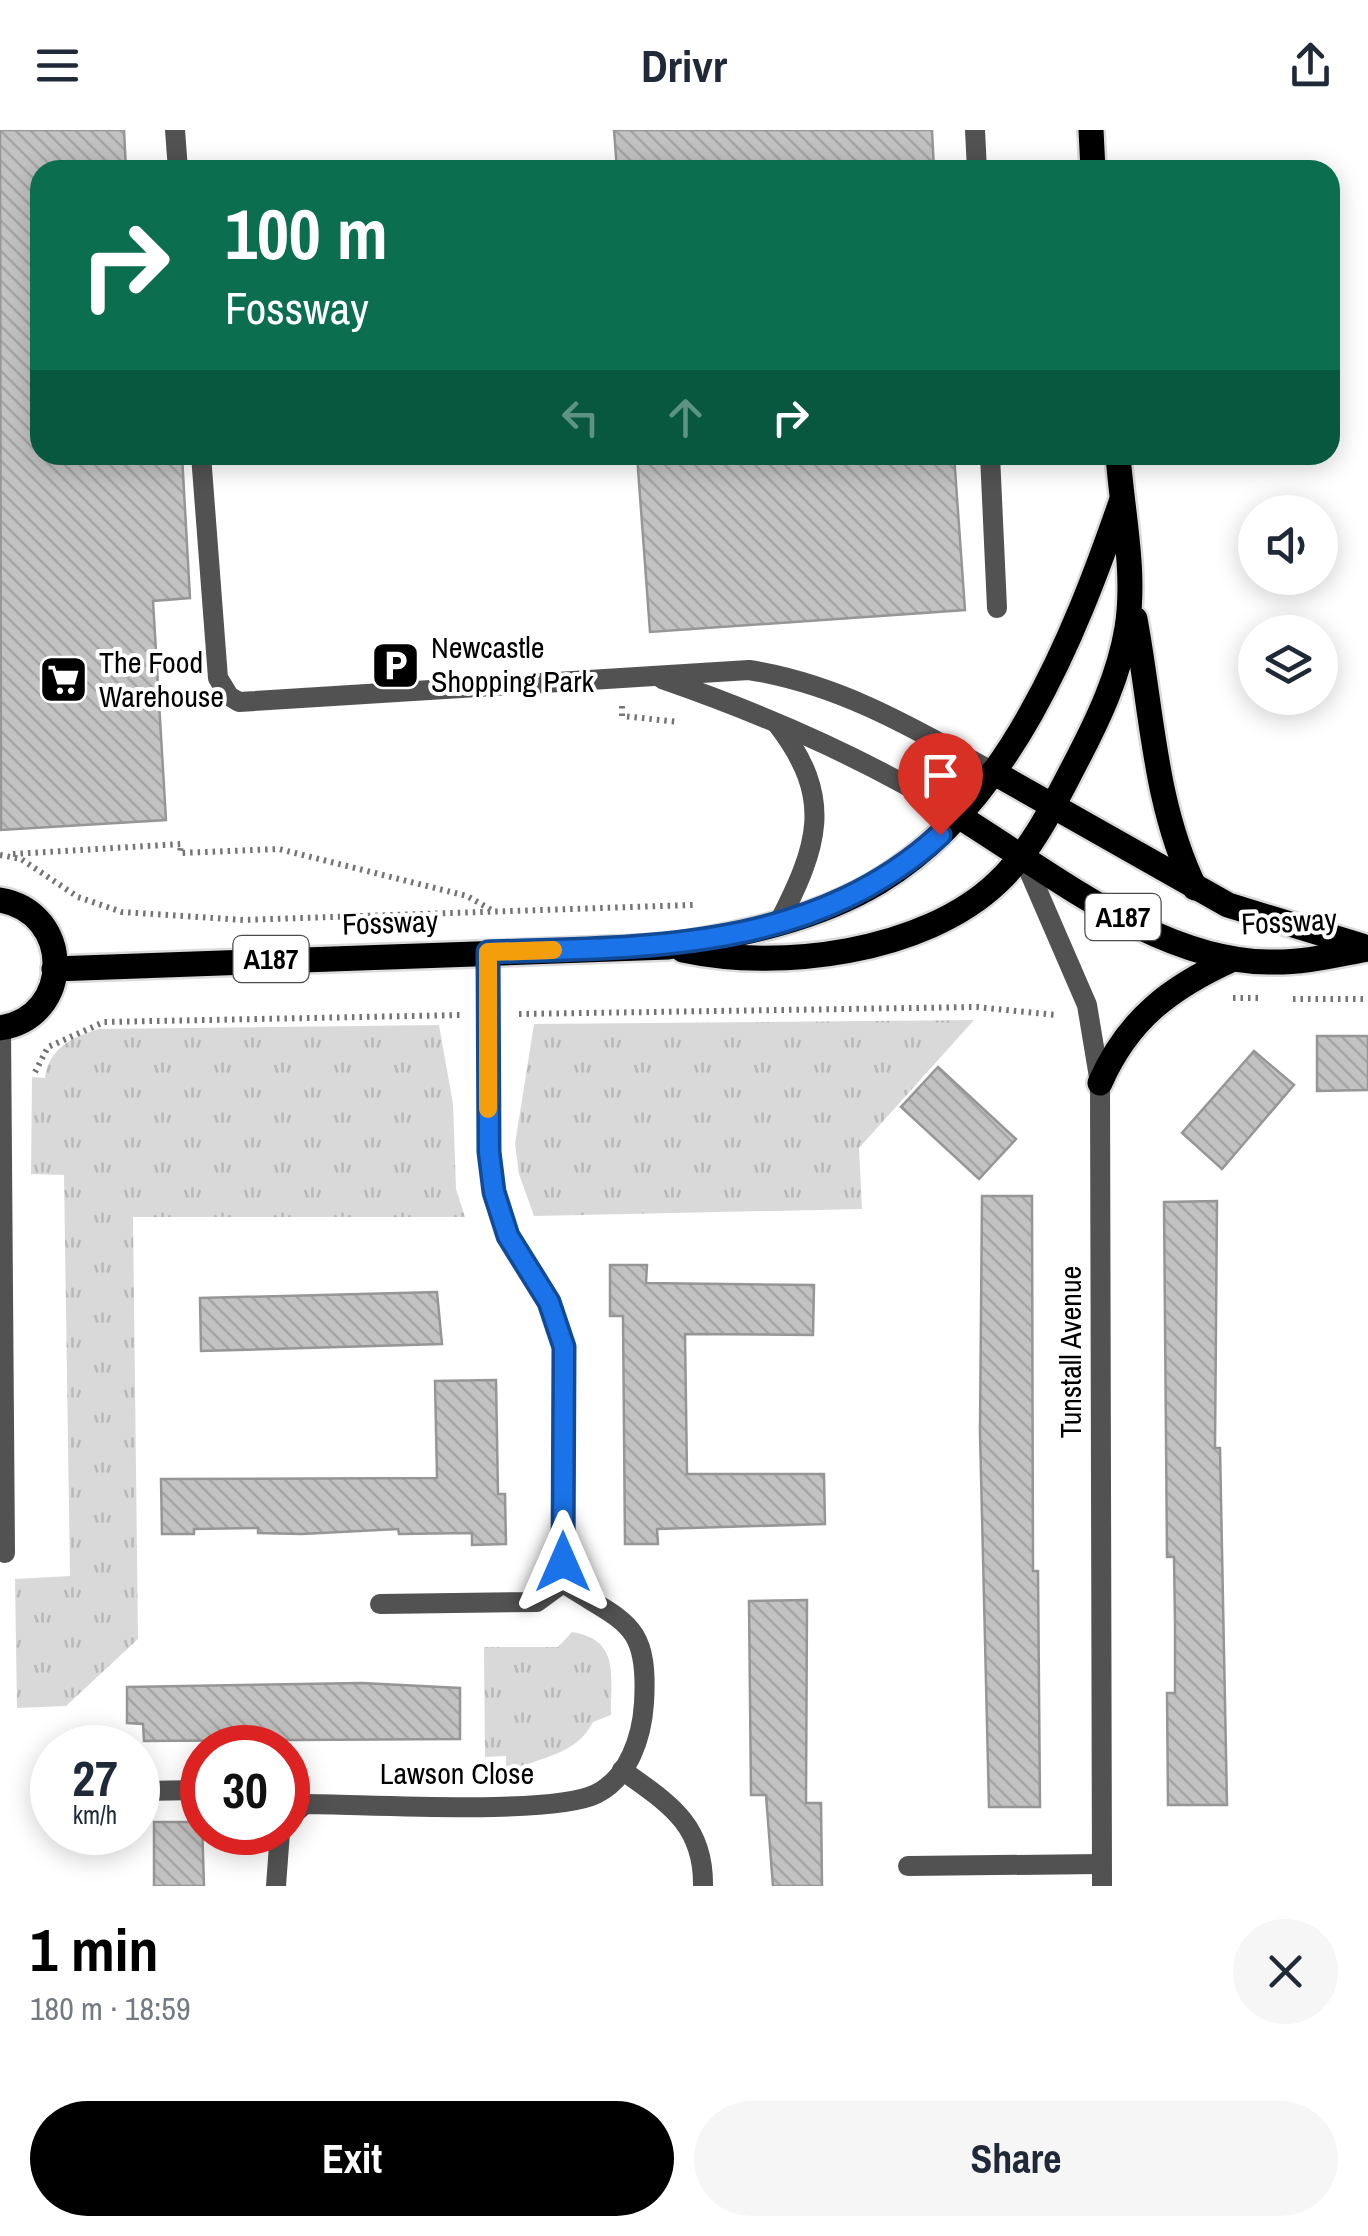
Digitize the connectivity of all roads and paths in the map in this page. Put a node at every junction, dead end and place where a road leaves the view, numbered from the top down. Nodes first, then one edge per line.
1 (176, 130) edge
2 (975, 130) edge
3 (1090, 130) edge
4 (178, 160) edge
5 (976, 160) edge
6 (1092, 160) edge
7 (202, 465) edge
8 (990, 465) edge
9 (1119, 465) edge
10 (1122, 502) junction
11 (1130, 594) junction
12 (997, 608) dead end
13 (655, 677) junction
14 (624, 678) junction
15 (774, 720) junction
16 (692, 724) dead end
17 (993, 772) junction
18 (1052, 808) junction
19 (960, 817) junction
20 (3, 855) edge
21 (1022, 855) junction
22 (1195, 888) junction
23 (0, 900) edge
24 (704, 905) dead end
25 (496, 912) junction
26 (778, 924) junction
27 (668, 947) junction
28 (1368, 948) edge
29 (488, 952) junction
30 (1234, 959) junction
31 (54, 970) junction
32 (1227, 998) dead end
33 (1368, 999) edge
34 (1, 1028) edge
35 (1100, 1083) junction
36 (5, 1553) dead end
37 (563, 1584) junction
38 (380, 1604) dead end
39 (622, 1770) junction
40 (310, 1802) edge
41 (276, 1855) edge
42 (1102, 1864) junction
43 (908, 1866) dead end
44 (276, 1886) edge
45 (703, 1886) edge
46 (1102, 1886) edge

1 - 4 street
2 - 5 street
3 - 6 main road
7 - 14 street
8 - 12 street
9 - 10 main road
10 - 11 main road
10 - 17 main road, Fossway
11 - 18 main road
11 - 22 main road
13 - 14 street
13 - 15 street
13 - 17 street
14 - 16 path
15 - 19 street
15 - 26 street
17 - 18 main road, Fossway
17 - 19 main road, Fossway
18 - 21 main road
18 - 22 main road, Fossway / A187
19 - 21 main road
19 - 26 main road, Fossway / A187
20 - 25 path
20 - 25 path
21 - 27 main road, Fossway / A187
21 - 30 main road, Fossway / A187
21 - 35 street, Tunstall Avenue
22 - 28 main road, Fossway / A187
23 - 31 main road
24 - 25 path
26 - 27 main road, Fossway / A187
27 - 29 main road, Fossway / A187
28 - 30 main road, Fossway / A187
29 - 31 main road, Fossway / A187
29 - 37 street
30 - 35 main road, A187
31 - 34 main road
32 - 33 path
34 - 36 street
35 - 42 street, Tunstall Avenue
37 - 38 street
37 - 39 street
39 - 40 street, Lawson Close
39 - 45 street
41 - 44 street
42 - 43 street
42 - 46 street, Tunstall Avenue

